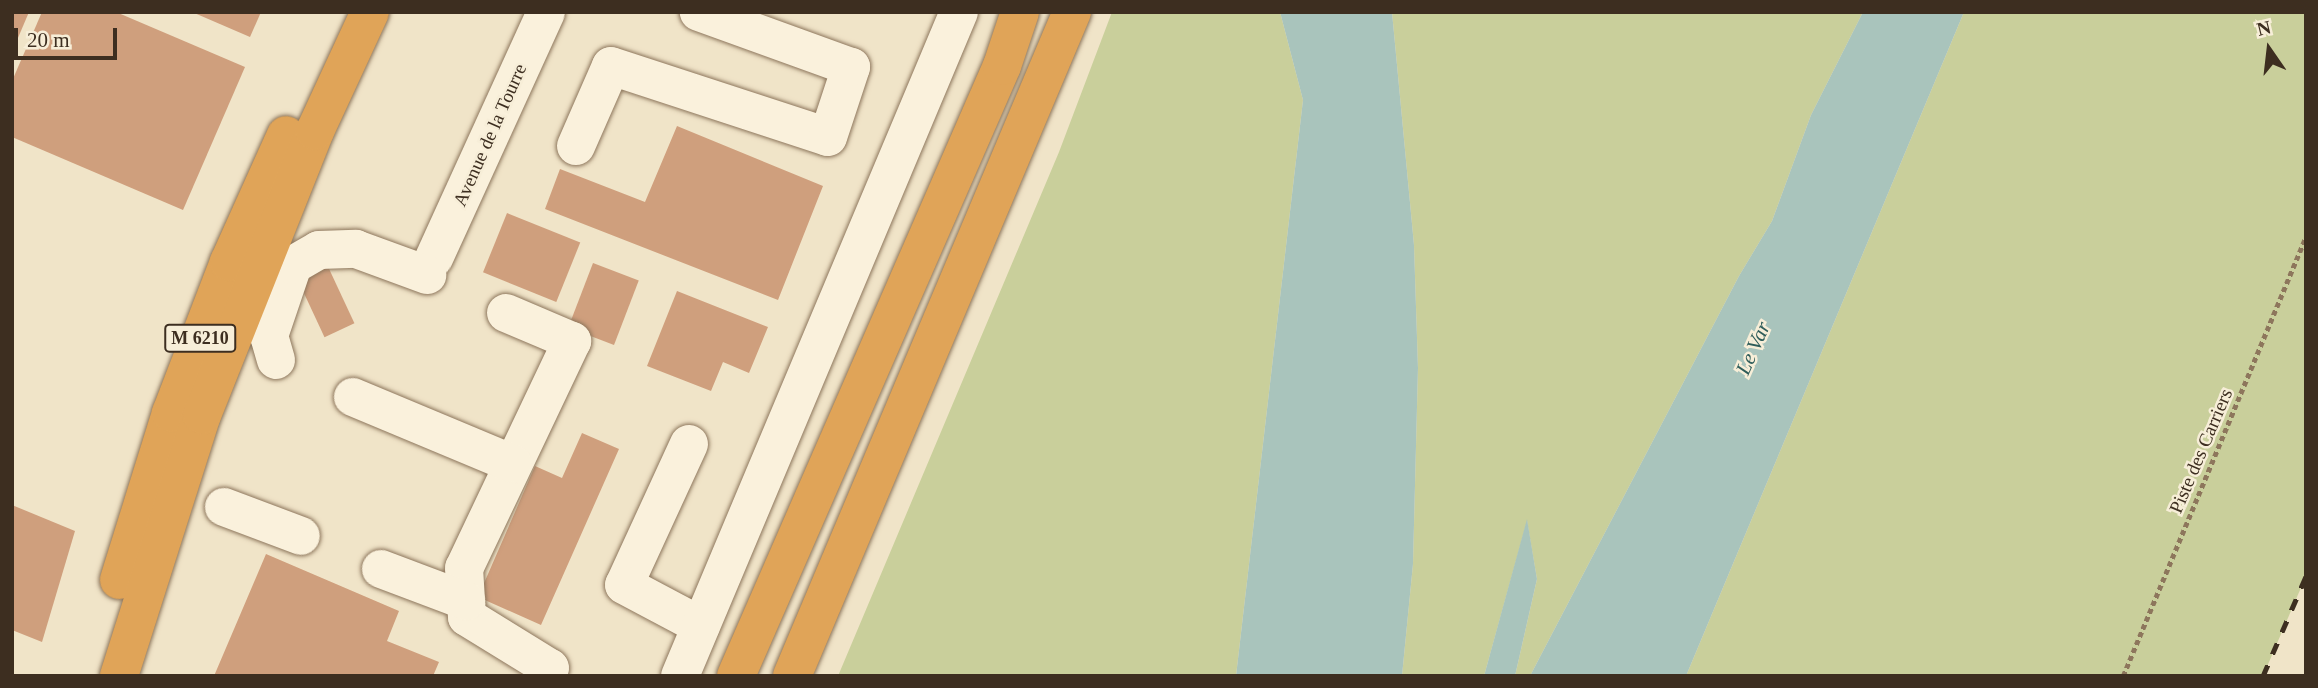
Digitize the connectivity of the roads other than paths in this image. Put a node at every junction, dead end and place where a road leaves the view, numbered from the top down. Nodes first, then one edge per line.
1 (341, 12) edge
2 (370, 12) edge
3 (546, 12) edge
4 (699, 12) edge
5 (959, 12) edge
6 (1020, 12) edge
7 (1072, 12) edge
8 (576, 146) dead end
9 (506, 313) dead end
10 (276, 360) dead end
11 (353, 397) dead end
12 (689, 444) dead end
13 (513, 464) junction
14 (224, 507) dead end
15 (301, 536) dead end
16 (381, 569) dead end
17 (466, 601) junction
18 (701, 626) junction
19 (93, 676) edge
20 (119, 676) edge
21 (546, 676) edge
22 (680, 676) edge
23 (736, 676) edge
24 (792, 676) edge

1 - 19 highway, M 6210
2 - 20 highway, M 6210
3 - 10 street, Avenue de la Tourre
4 - 8 street
5 - 18 street
6 - 23 highway
7 - 24 highway
9 - 13 street
11 - 13 street
12 - 18 street
13 - 17 street
14 - 15 street
16 - 17 street
17 - 21 street
18 - 22 street

